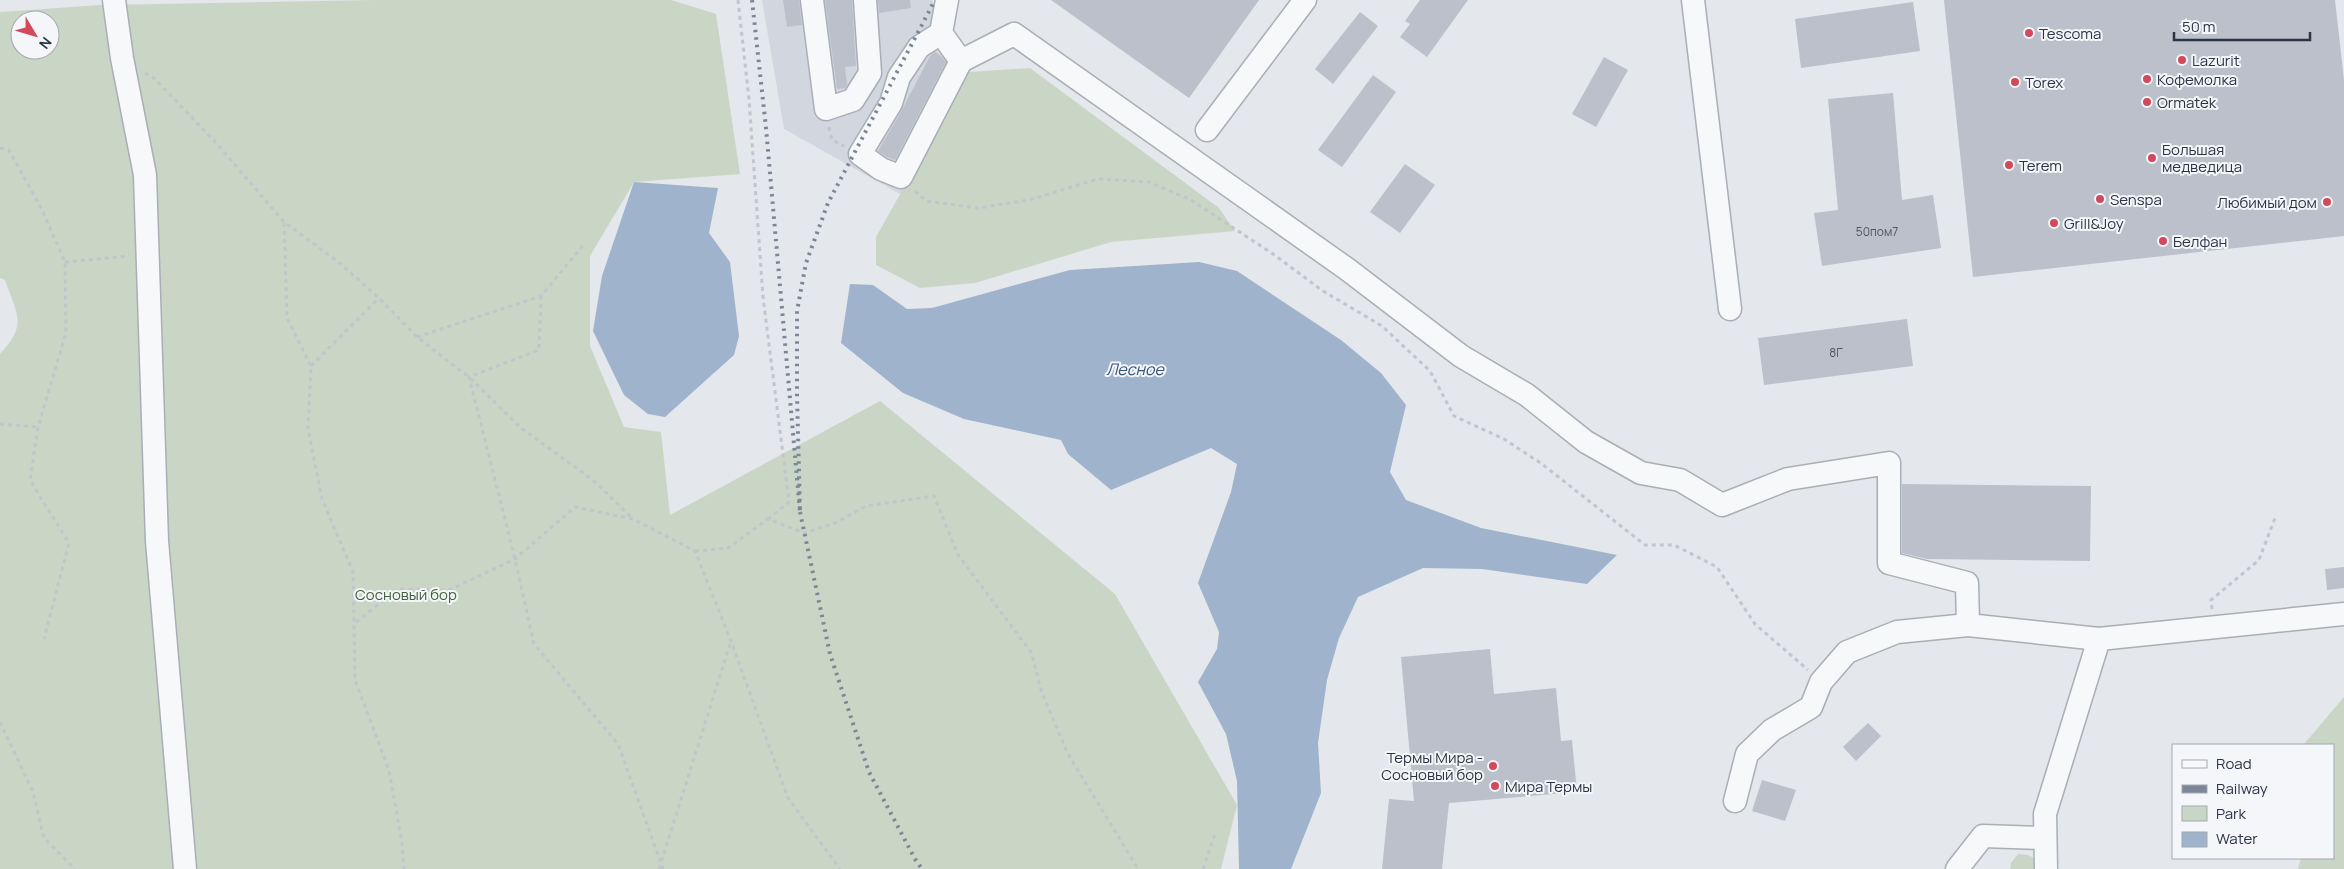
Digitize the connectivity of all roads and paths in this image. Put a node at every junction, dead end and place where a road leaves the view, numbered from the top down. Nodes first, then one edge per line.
1 (114, 0) edge
2 (738, 0) edge
3 (812, 0) edge
4 (865, 0) edge
5 (947, 0) edge
6 (1305, 0) edge
7 (1693, 0) edge
8 (941, 33) junction
9 (122, 58) junction
10 (960, 61) junction
11 (826, 108) junction
12 (1207, 130) dead end
13 (0, 148) edge
14 (860, 154) junction
15 (901, 176) junction
16 (284, 222) junction
17 (585, 243) dead end
18 (147, 254) junction
19 (65, 262) junction
20 (541, 296) junction
21 (379, 298) junction
22 (1730, 309) dead end
23 (417, 337) junction
24 (311, 366) junction
25 (469, 377) junction
26 (0, 424) edge
27 (38, 428) junction
28 (2275, 518) dead end
29 (768, 519) junction
30 (633, 520) junction
31 (695, 550) junction
32 (515, 559) junction
33 (2344, 614) edge
34 (356, 622) junction
35 (1968, 625) junction
36 (2215, 627) junction
37 (44, 639) dead end
38 (2099, 639) junction
39 (731, 641) junction
40 (1821, 682) junction
41 (0, 722) edge
42 (1735, 801) dead end
43 (1216, 831) dead end
44 (2044, 838) junction
45 (661, 864) junction
46 (75, 869) edge
47 (185, 869) edge
48 (404, 869) edge
49 (659, 869) edge
50 (663, 869) edge
51 (840, 869) edge
52 (1138, 869) edge
53 (1203, 869) edge
54 (1957, 869) edge
55 (2046, 869) edge

1 - 9 lane
2 - 29 path
3 - 11 lane
4 - 11 lane
5 - 8 lane
6 - 12 lane
7 - 22 lane
8 - 10 lane
8 - 14 lane
9 - 16 path
9 - 18 lane
10 - 15 lane
10 - 35 lane
11 - 14 path
13 - 19 path
14 - 15 lane
15 - 40 path
16 - 21 path
16 - 24 path
17 - 20 path
18 - 19 path
18 - 47 lane
19 - 27 path
20 - 23 path
20 - 25 path
21 - 23 path
21 - 24 path
23 - 25 path
24 - 34 path
25 - 30 path
25 - 32 path
26 - 27 path
27 - 37 path
28 - 36 path
29 - 31 path
29 - 52 path
30 - 31 path
30 - 32 path
31 - 39 path
32 - 34 path
32 - 45 path
33 - 36 lane
34 - 48 path
35 - 38 lane
35 - 40 lane
36 - 38 lane
38 - 44 lane
39 - 45 path
39 - 51 path
40 - 42 lane
41 - 46 path
43 - 53 path
44 - 54 lane
44 - 55 lane
45 - 49 path
45 - 50 path

